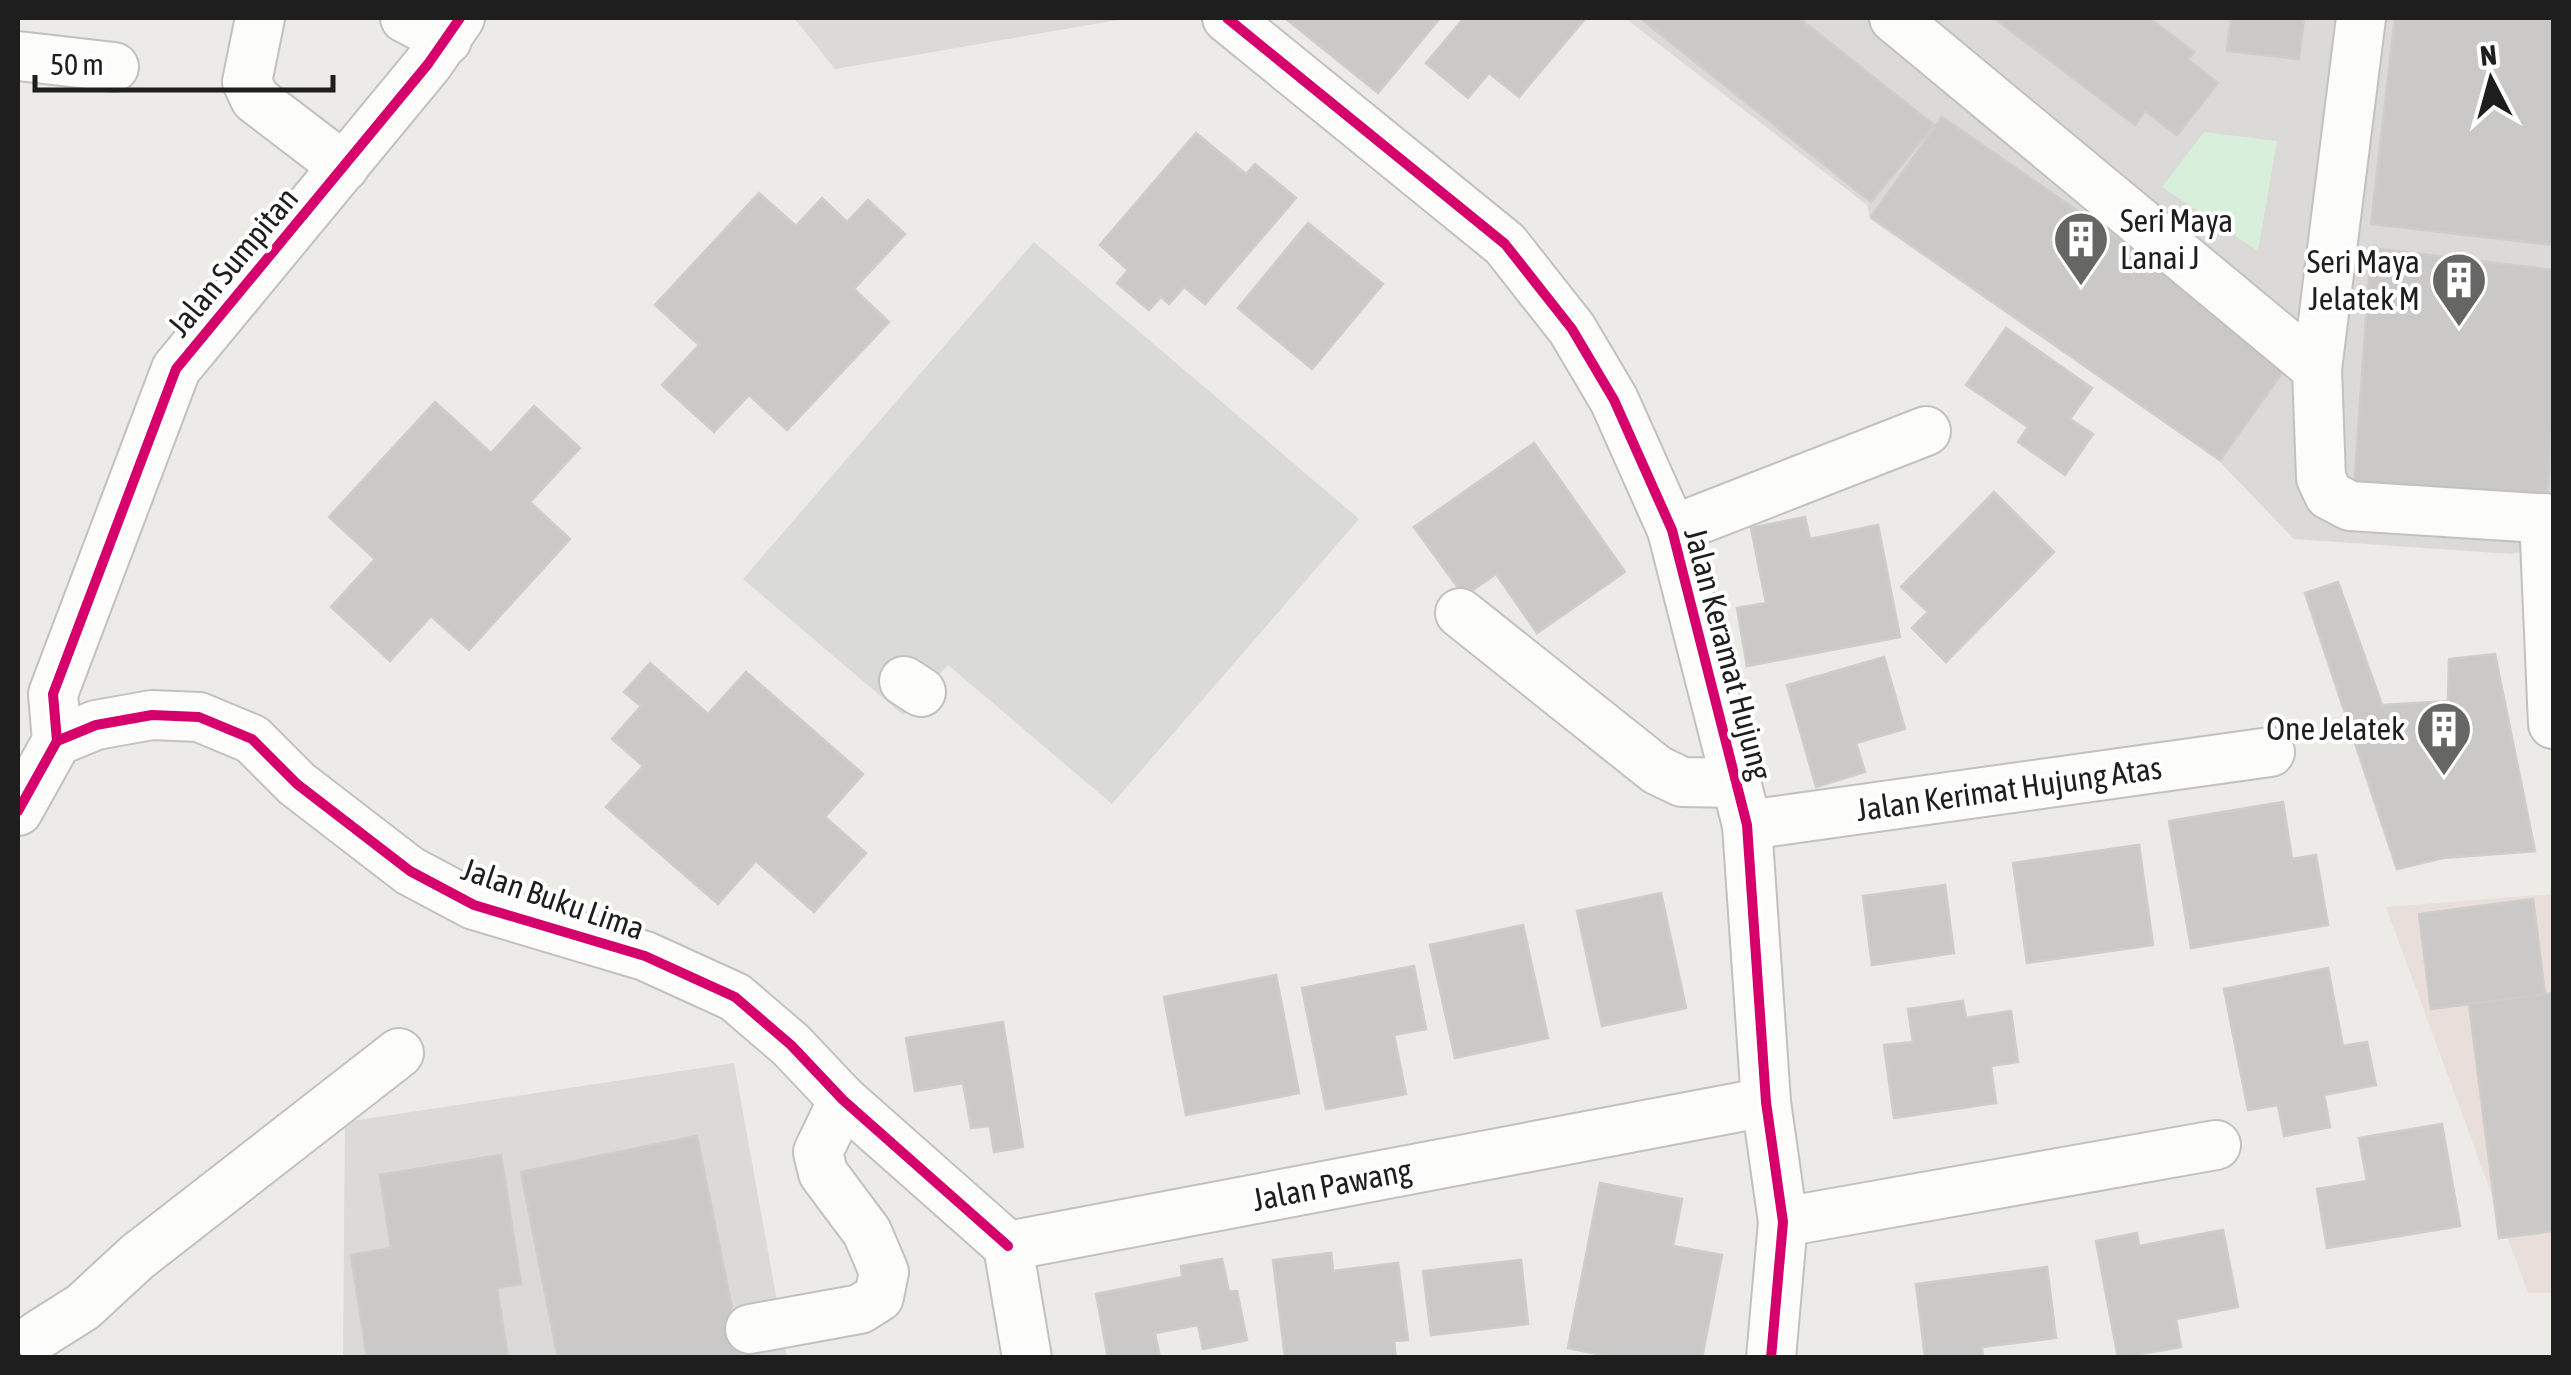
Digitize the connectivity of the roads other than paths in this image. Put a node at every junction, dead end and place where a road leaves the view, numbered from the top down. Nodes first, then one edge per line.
1 (260, 18) edge
2 (405, 18) edge
3 (1227, 18) edge
4 (1894, 18) edge
5 (2361, 18) edge
6 (454, 29) edge
7 (18, 56) edge
8 (114, 67) dead end
9 (344, 167) junction
10 (2317, 369) junction
11 (1926, 431) dead end
12 (2549, 518) edge
13 (1672, 530) junction
14 (1460, 613) dead end
15 (35, 686) edge
16 (2554, 724) edge
17 (57, 742) junction
18 (2270, 752) dead end
19 (1741, 804) junction
20 (18, 812) edge
21 (399, 1053) dead end
22 (843, 1100) junction
23 (1766, 1102) junction
24 (2216, 1145) dead end
25 (1783, 1222) junction
26 (1008, 1246) junction
27 (750, 1329) dead end
28 (32, 1339) edge
29 (1027, 1358) edge
30 (1771, 1358) edge

1 - 9 street
2 - 6 street
3 - 13 street, Jalan Keramat Hujung
4 - 10 street
5 - 10 street
6 - 9 street, Jalan Sumpitan
7 - 8 street
9 - 15 street, Jalan Sumpitan
10 - 12 street
11 - 13 street
12 - 16 street
13 - 19 street, Jalan Keramat Hujung
14 - 19 street, Jalan Kerimat Hujung Atas
15 - 17 street, Jalan Sumpitan
17 - 20 street
17 - 22 street, Jalan Buku Lima
18 - 19 street, Jalan Kerimat Hujung Atas
19 - 23 street, Jalan Keramat Hujung
21 - 28 street
22 - 26 street, Jalan Buku Lima
22 - 27 street
23 - 25 street, Jalan Keramat Hujung
23 - 26 street, Jalan Pawang
24 - 25 street
25 - 30 street, Jalan Keramat Hujung
26 - 29 street

